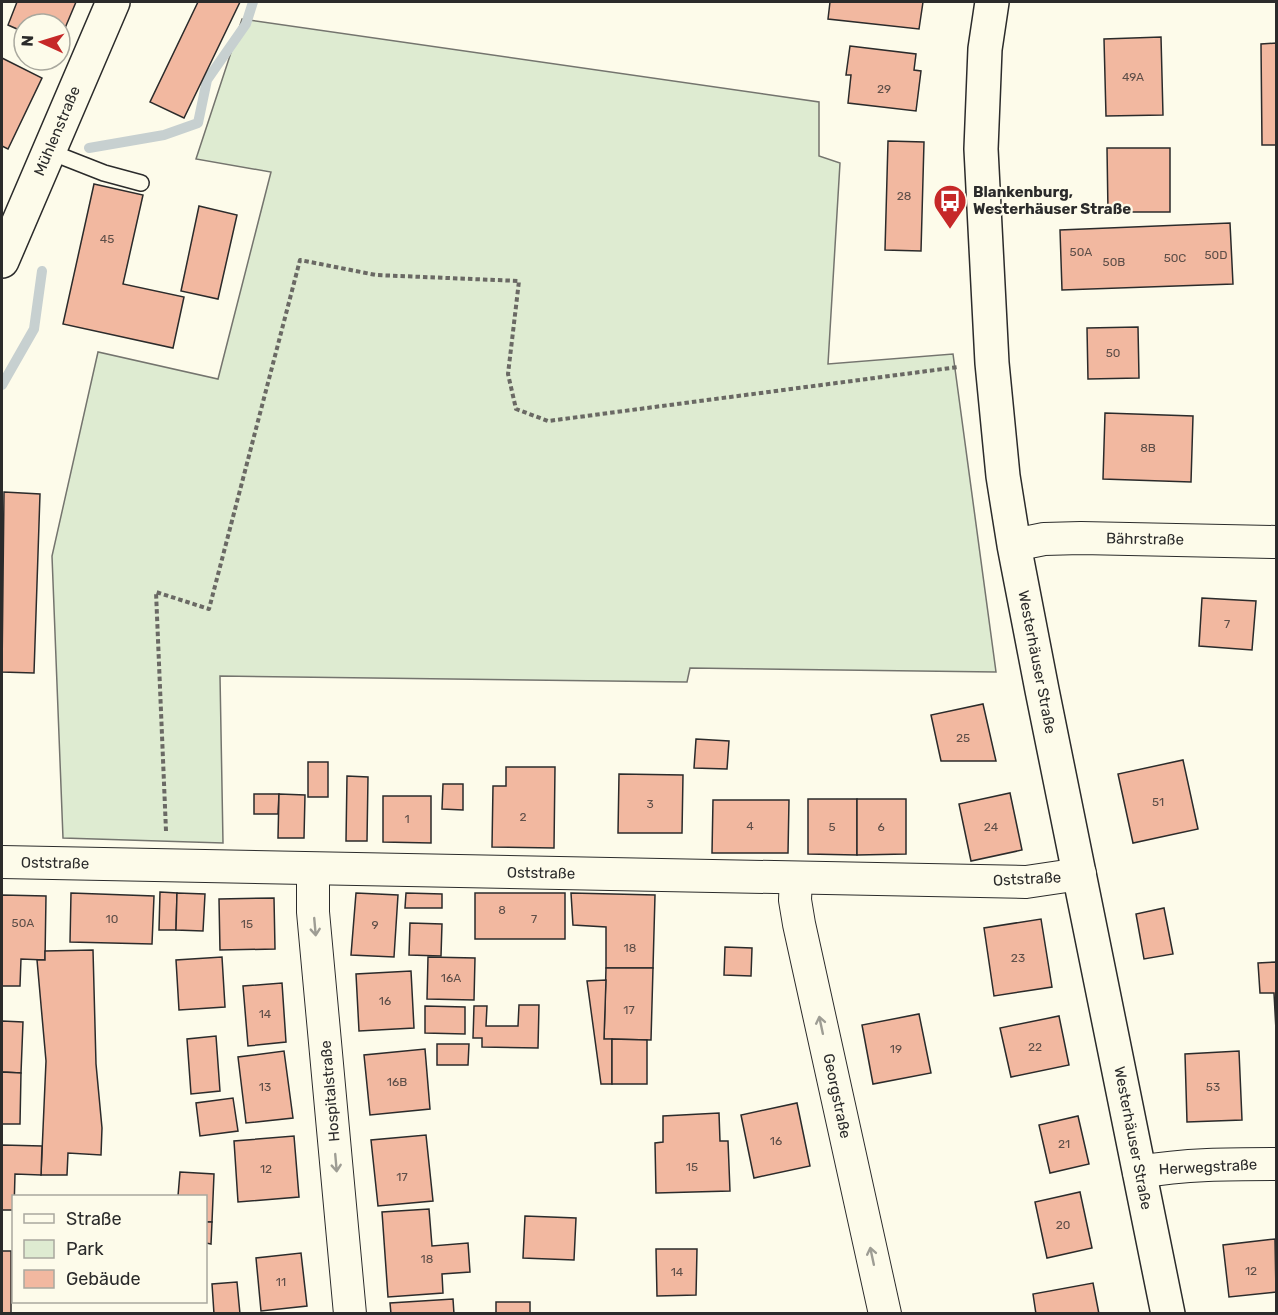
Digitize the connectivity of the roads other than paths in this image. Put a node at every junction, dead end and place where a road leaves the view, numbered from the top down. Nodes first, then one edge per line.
1 (112, 2) edge
2 (992, 2) edge
3 (48, 151) junction
4 (141, 183) dead end
5 (2, 261) edge
6 (1276, 542) edge
7 (1014, 545) junction
8 (2, 862) edge
9 (313, 869) junction
10 (1080, 874) junction
11 (796, 878) junction
12 (1276, 1164) edge
13 (1139, 1172) junction
14 (350, 1314) edge
15 (885, 1314) edge
16 (1168, 1314) edge

1 - 3 main road, Mühlenstraße
2 - 7 main road, Westerhäuser Straße
3 - 4 lane
3 - 5 main road, Mühlenstraße
6 - 7 street, Bährstraße
7 - 10 main road, Westerhäuser Straße
8 - 9 street, Oststraße
9 - 11 street, Oststraße
9 -> 14 street, Hospitalstraße
10 - 11 street, Oststraße
10 - 13 main road, Westerhäuser Straße
15 -> 11 street, Georgstraße
12 - 13 street, Herwegstraße
13 - 16 main road, Westerhäuser Straße

